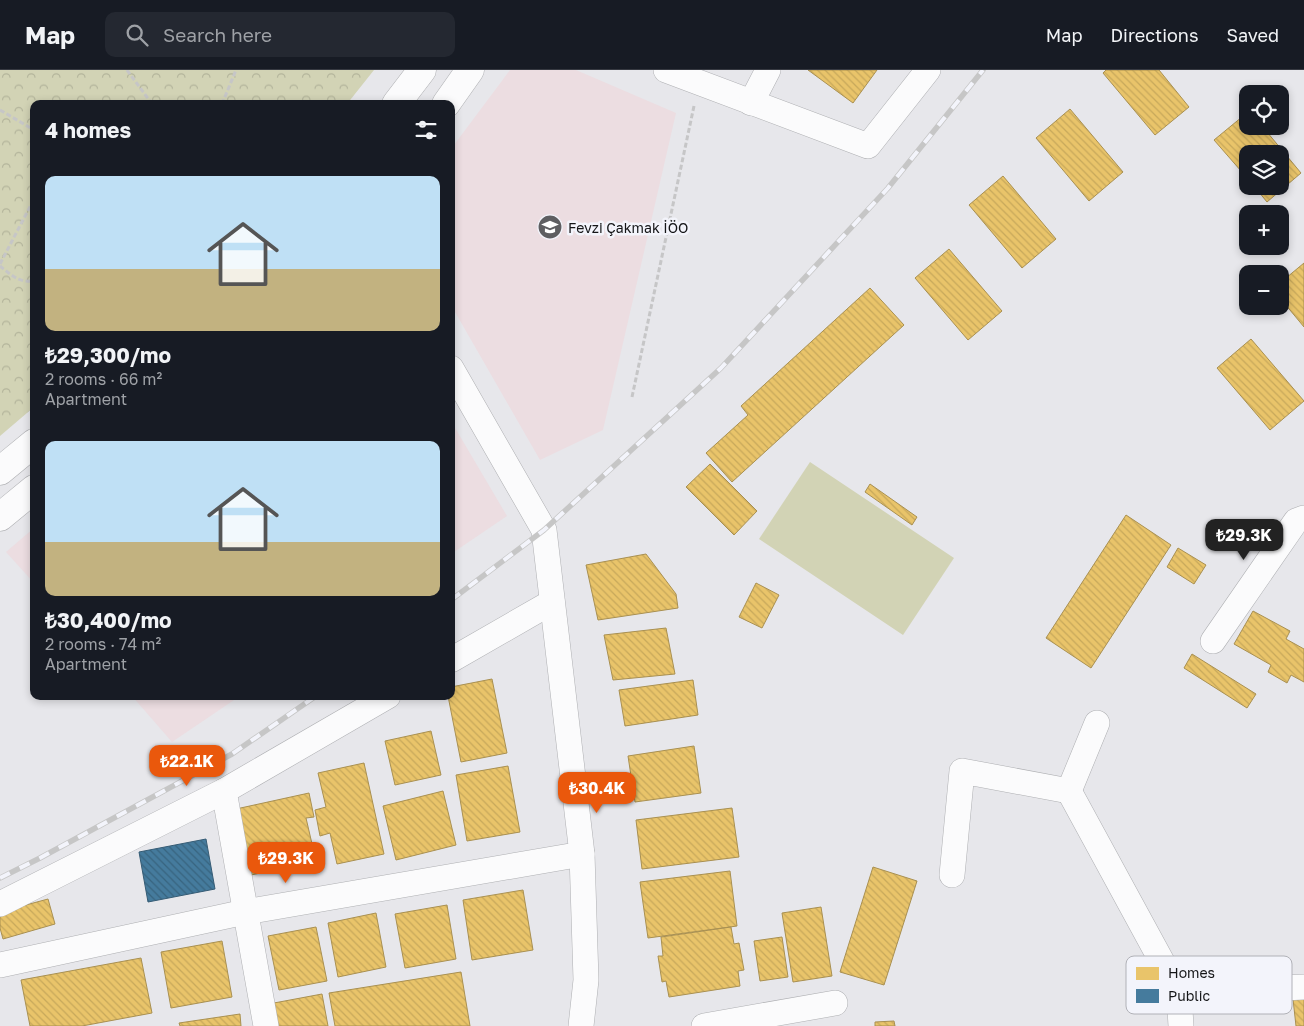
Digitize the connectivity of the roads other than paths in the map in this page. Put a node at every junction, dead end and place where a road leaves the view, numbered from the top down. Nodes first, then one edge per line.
1 (422, 70) edge
2 (470, 70) edge
3 (666, 70) edge
4 (768, 70) edge
5 (928, 70) edge
6 (701, 77) edge
7 (399, 100) edge
8 (449, 100) edge
9 (751, 102) junction
10 (455, 375) edge
11 (30, 446) edge
12 (0, 471) edge
13 (30, 491) edge
14 (0, 517) edge
15 (1304, 518) edge
16 (552, 602) junction
17 (1213, 641) dead end
18 (455, 658) edge
19 (381, 700) edge
20 (1097, 723) dead end
21 (224, 791) junction
22 (1069, 791) junction
23 (582, 854) junction
24 (952, 875) dead end
25 (0, 904) edge
26 (244, 912) junction
27 (1158, 956) edge
28 (0, 965) edge
29 (835, 1003) dead end
30 (266, 1026) edge
31 (580, 1026) edge
32 (704, 1026) edge

1 - 7 main road
2 - 8 main road
3 - 6 street
4 - 9 street
5 - 9 street
6 - 9 street
10 - 16 street
11 - 12 main road
13 - 14 main road
15 - 17 street
16 - 18 street
16 - 23 street
19 - 21 street
20 - 22 street
21 - 25 street
21 - 26 street
22 - 24 street
22 - 27 street
23 - 26 street
23 - 31 street
26 - 28 street
26 - 30 street
29 - 32 street

